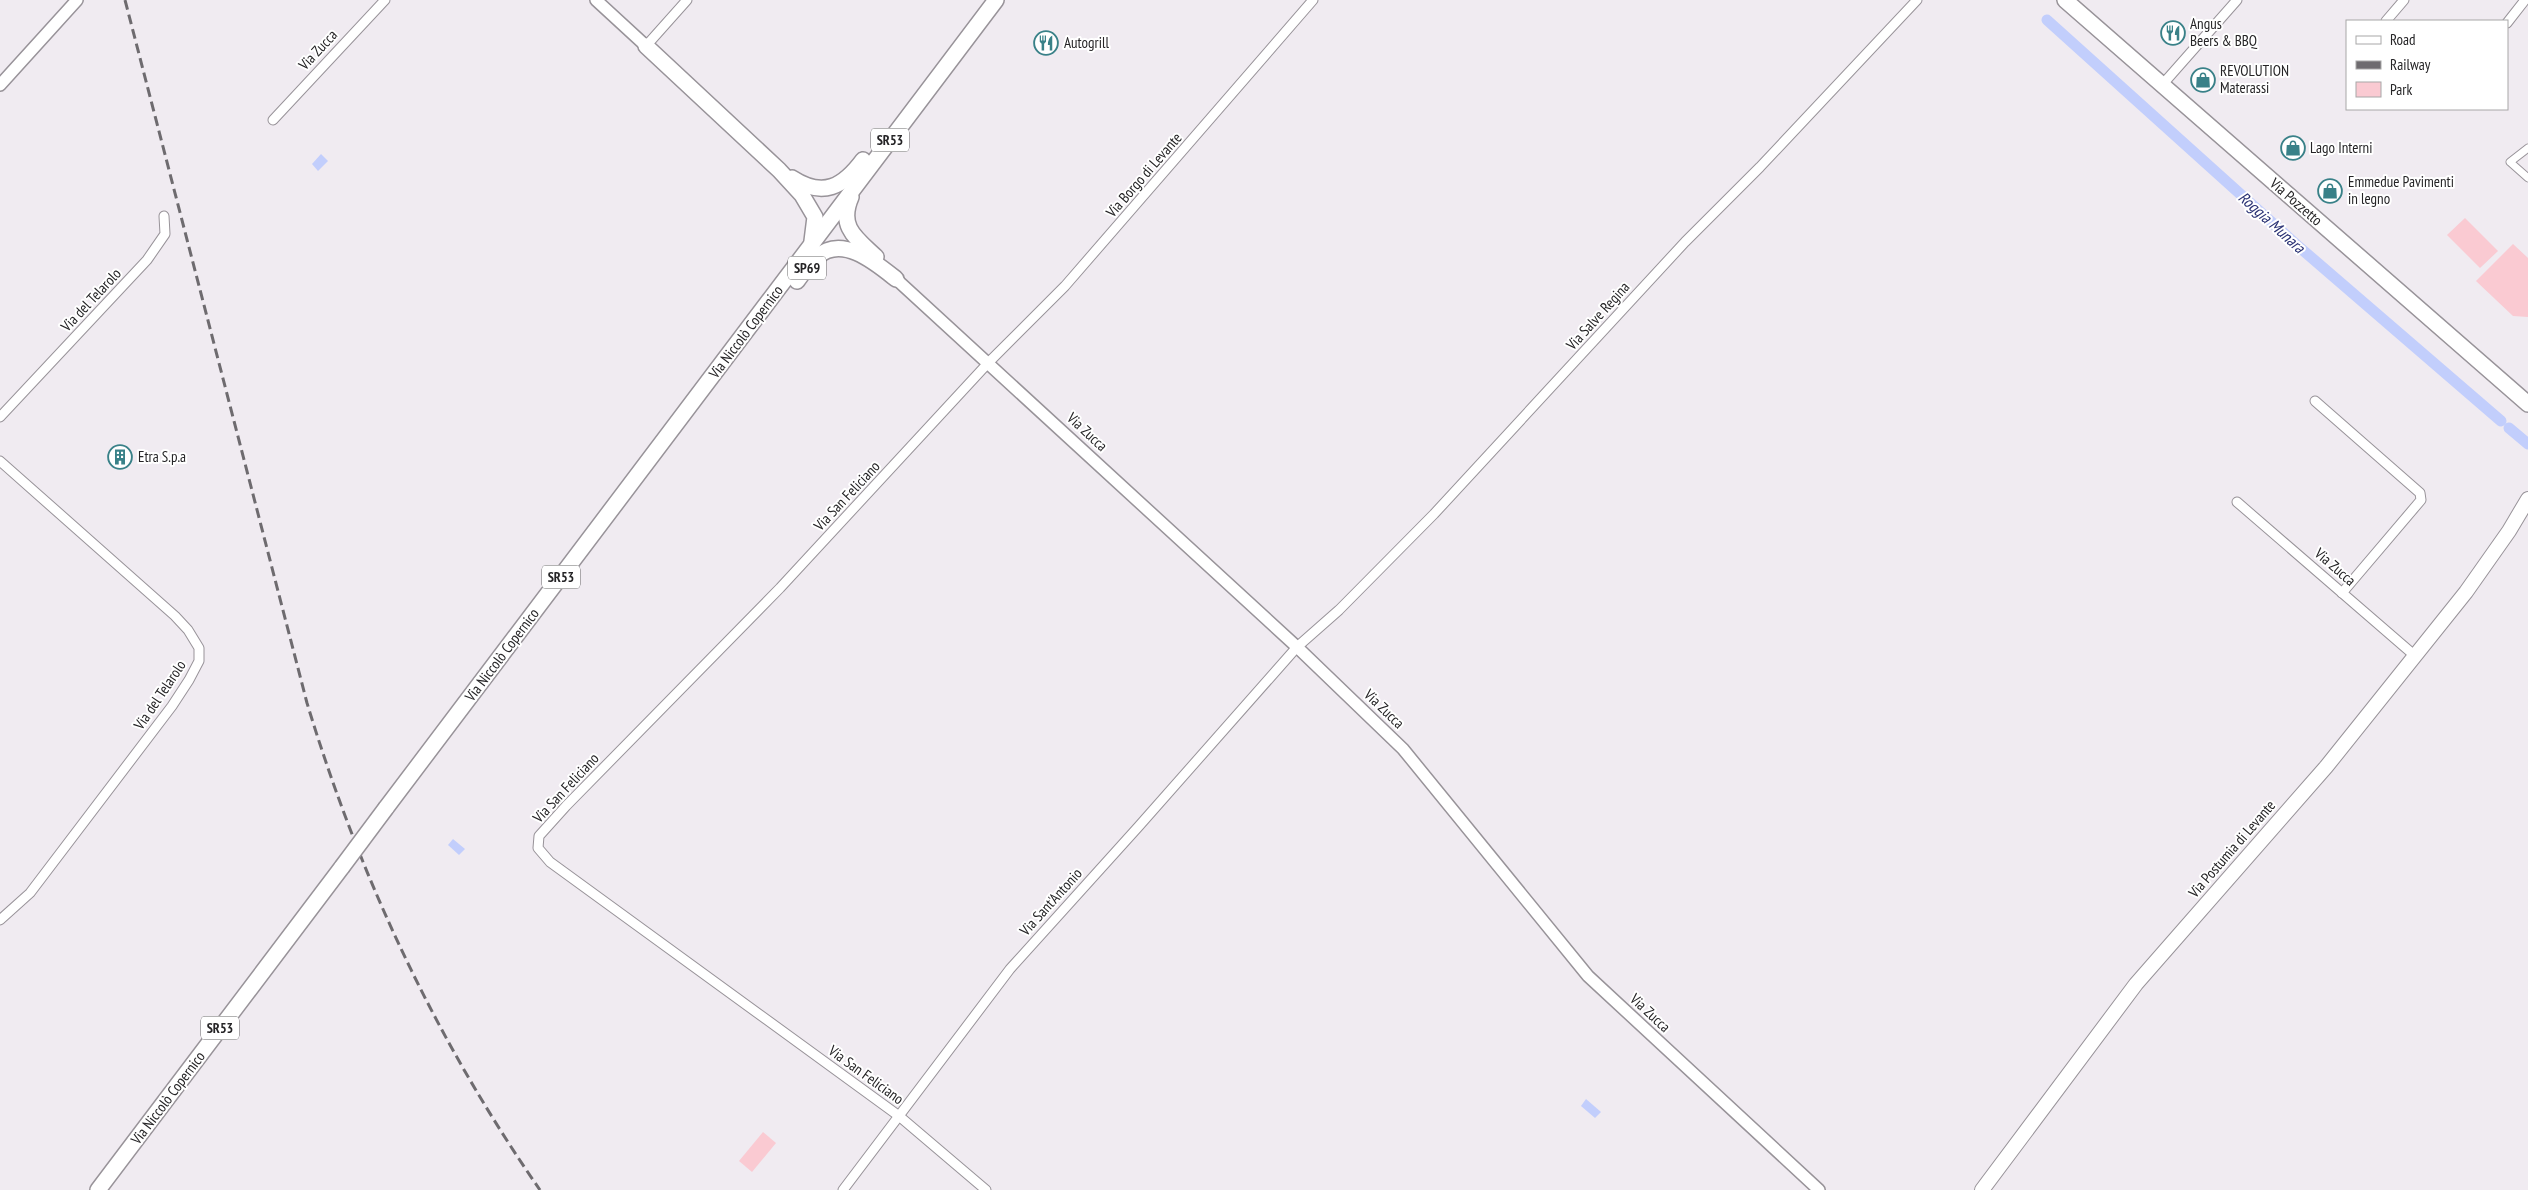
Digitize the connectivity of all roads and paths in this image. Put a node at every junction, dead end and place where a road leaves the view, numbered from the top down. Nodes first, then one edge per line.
1 (77, 0) edge
2 (385, 0) edge
3 (596, 0) edge
4 (687, 0) edge
5 (996, 0) edge
6 (1313, 0) edge
7 (1916, 0) edge
8 (2065, 0) edge
9 (2237, 0) edge
10 (2404, 0) edge
11 (2526, 0) edge
12 (2387, 20) edge
13 (2508, 22) edge
14 (646, 46) junction
15 (0, 85) edge
16 (2162, 85) junction
17 (924, 96) junction
18 (272, 120) dead end
19 (2528, 148) edge
20 (779, 170) junction
21 (2528, 178) edge
22 (857, 184) junction
23 (164, 216) dead end
24 (810, 247) junction
25 (896, 279) junction
26 (736, 345) junction
27 (989, 362) junction
28 (2315, 401) dead end
29 (2528, 404) edge
30 (0, 416) edge
31 (0, 461) edge
32 (2528, 499) edge
33 (2237, 502) dead end
34 (2528, 517) edge
35 (2509, 531) junction
36 (2342, 593) junction
37 (1297, 647) junction
38 (2414, 655) junction
39 (0, 920) edge
40 (899, 1116) junction
41 (98, 1190) edge
42 (843, 1190) edge
43 (986, 1190) edge
44 (1819, 1190) edge
45 (1982, 1190) edge

1 - 15 street
2 - 18 street, Via Zucca
3 - 14 street, SP69
4 - 14 street
5 - 17 main road, Via Niccolò Copernico / SR53
6 - 27 street, Via Borgo di Levante
7 - 37 street, Via Salve Regina
8 - 16 main road, Via Pozzetto
9 - 16 street
10 - 12 street
11 - 13 street
14 - 20 main road, SP69
16 - 29 main road, Via Pozzetto
17 - 20 main road, SP69
17 - 22 main road, Via Niccolò Copernico / SR53
19 - 21 street
20 - 24 main road, SP69
22 - 24 main road, Via Niccolò Copernico / SR53
22 - 25 main road, SP69
23 - 30 street, Via del Telarolo
24 - 26 main road, Via Niccolò Copernico / SR53
25 - 26 main road, SP69
25 - 27 street, Via Zucca / SP69
26 - 41 main road, Via Niccolò Copernico / SR53, bridge
27 - 37 street, Via Zucca / SP69
27 - 40 street, Via San Feliciano
28 - 36 street
31 - 39 street, Via del Telarolo
32 - 35 main road, Via Postumia di Levante
33 - 36 street, Via Zucca
34 - 35 main road, Via Postumia di Levante
35 - 38 main road, Via Postumia di Levante
36 - 38 street, Via Zucca
37 - 40 street, Via Sant'Antonio
37 - 44 street, Via Zucca / SP69
38 - 45 main road, Via Postumia di Levante
40 - 42 street, Via Sant'Antonio
40 - 43 street, Via San Feliciano

